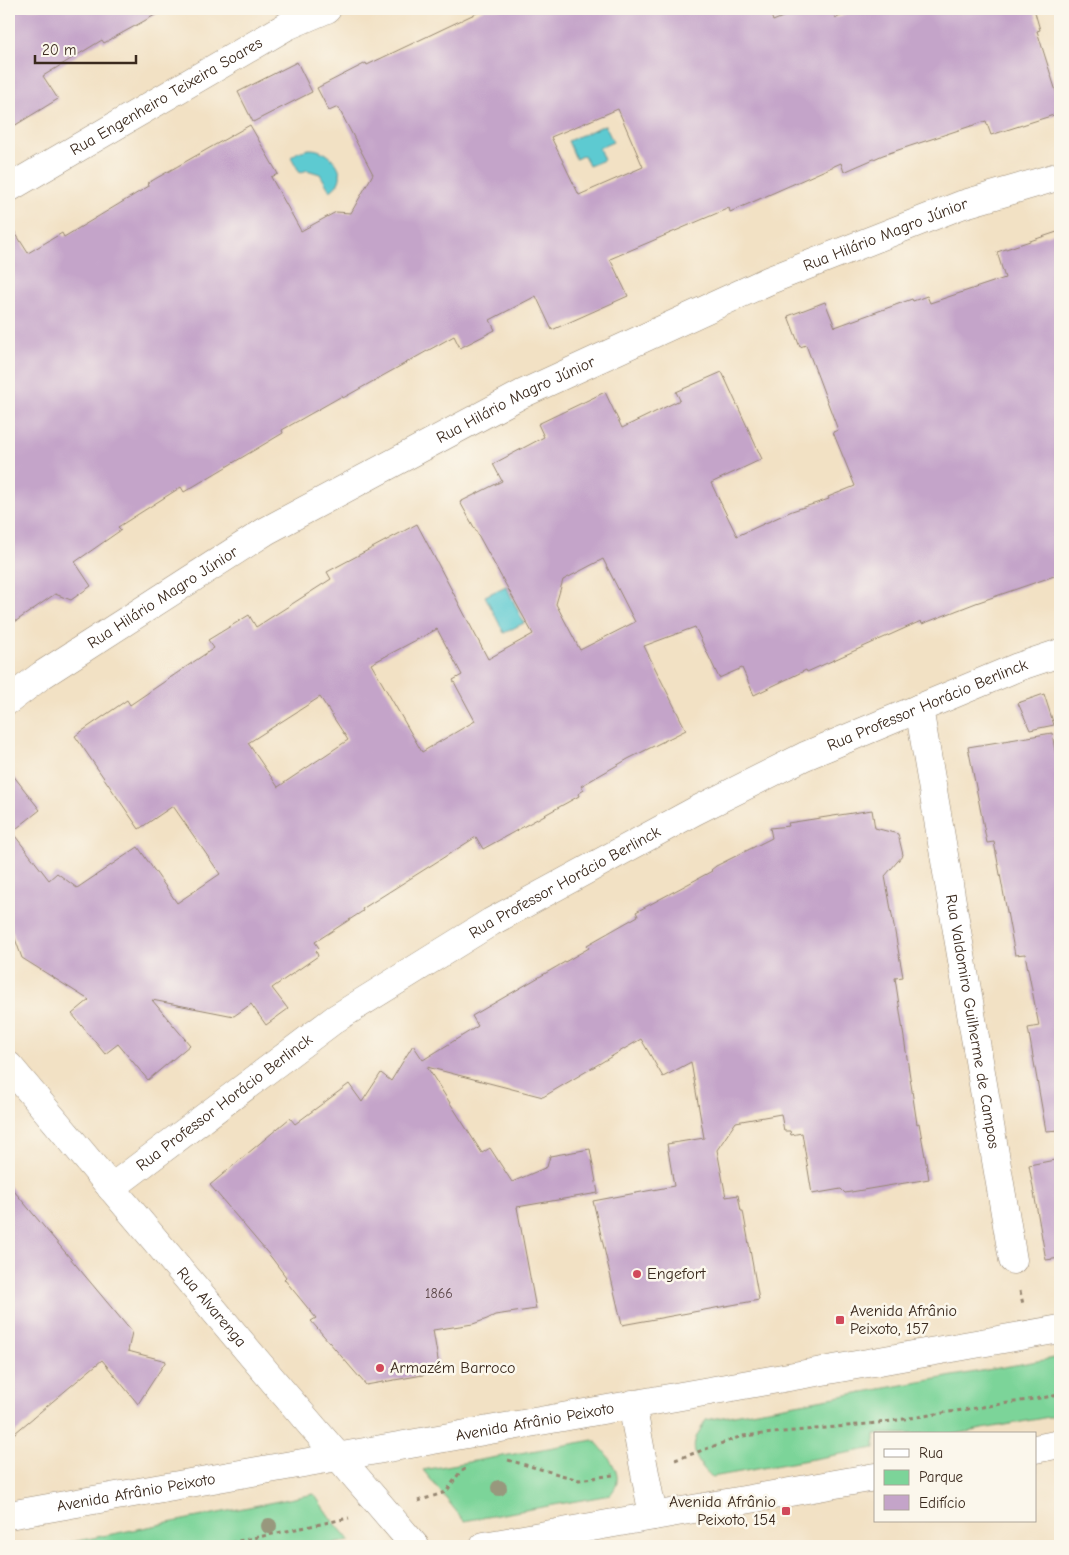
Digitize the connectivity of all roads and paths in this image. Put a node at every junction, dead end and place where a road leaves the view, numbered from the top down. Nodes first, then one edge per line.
1 (327, 9) edge
2 (1060, 176) edge
3 (9, 188) edge
4 (1060, 653) edge
5 (9, 700) edge
6 (919, 708) junction
7 (9, 1066) edge
8 (111, 1188) junction
9 (1013, 1260) joint
10 (1060, 1329) edge
11 (1029, 1334) junction
12 (632, 1404) junction
13 (1060, 1444) edge
14 (1036, 1449) edge
15 (338, 1457) junction
16 (874, 1477) edge
17 (9, 1515) edge
18 (653, 1516) junction
19 (415, 1546) edge
20 (484, 1546) edge

1 - 3 street, Rua Engenheiro Teixeira Soares
2 - 5 street, Rua Hilário Magro Júnior
4 - 6 street, Rua Professor Horácio Berlinck
6 - 8 street, Rua Professor Horácio Berlinck
6 - 9 street, Rua Valdomiro Guilherme de Campos
7 - 8 street, Rua Alvarenga
8 - 15 street, Rua Alvarenga
9 - 11 path
10 - 11 street, Avenida Afrânio Peixoto
11 - 12 street, Avenida Afrânio Peixoto
12 - 15 street, Avenida Afrânio Peixoto
12 - 18 street
13 - 14 street
15 - 17 street, Avenida Afrânio Peixoto
15 - 19 street, Rua Alvarenga
16 - 18 street
18 - 20 street

